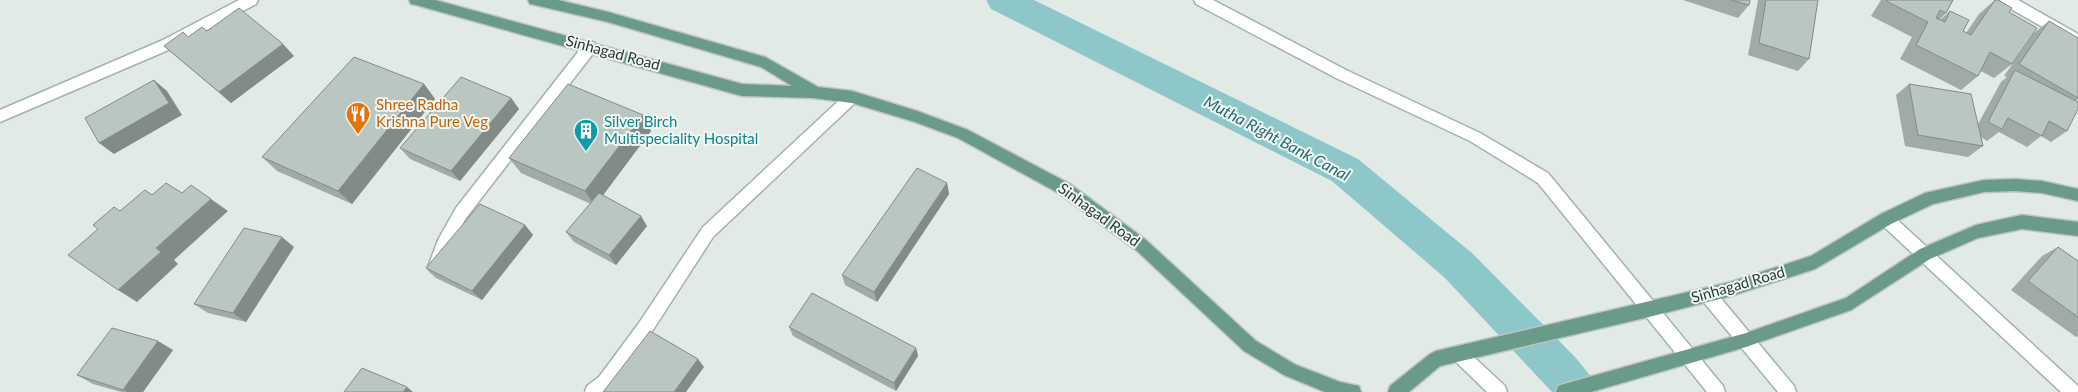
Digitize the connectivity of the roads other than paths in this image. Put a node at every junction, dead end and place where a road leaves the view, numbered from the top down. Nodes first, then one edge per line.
1 (251, 0) edge
2 (416, 0) edge
3 (536, 0) edge
4 (1201, 0) edge
5 (2007, 0) edge
6 (2078, 41) edge
7 (590, 47) junction
8 (813, 92) junction
9 (852, 97) junction
10 (0, 116) edge
11 (2078, 195) edge
12 (1886, 219) junction
13 (2078, 229) edge
14 (1925, 254) junction
15 (436, 268) edge
16 (1708, 295) junction
17 (1650, 310) junction
18 (1746, 340) junction
19 (1459, 354) junction
20 (1688, 356) junction
21 (592, 392) edge
22 (1354, 392) edge
23 (1396, 392) edge
24 (1499, 392) edge
25 (1564, 392) edge
26 (1717, 392) edge
27 (1788, 392) edge
28 (2073, 392) edge

1 - 10 street
2 - 7 main road, Sinhagad Road
3 - 8 main road, Sinhagad Road
4 - 17 street
5 - 6 street
7 - 8 main road, Sinhagad Road
7 - 15 street
8 - 9 main road, Sinhagad Road
9 - 21 street
9 - 22 main road, Sinhagad Road
11 - 12 main road, Sinhagad Road
12 - 14 street
12 - 16 main road, Sinhagad Road
13 - 14 main road
14 - 18 main road
14 - 28 street
16 - 17 main road, Sinhagad Road
16 - 18 street
17 - 19 main road, Sinhagad Road
17 - 20 street
18 - 20 main road
18 - 27 street
19 - 23 main road, Sinhagad Road
19 - 24 street
20 - 25 main road
20 - 26 street

